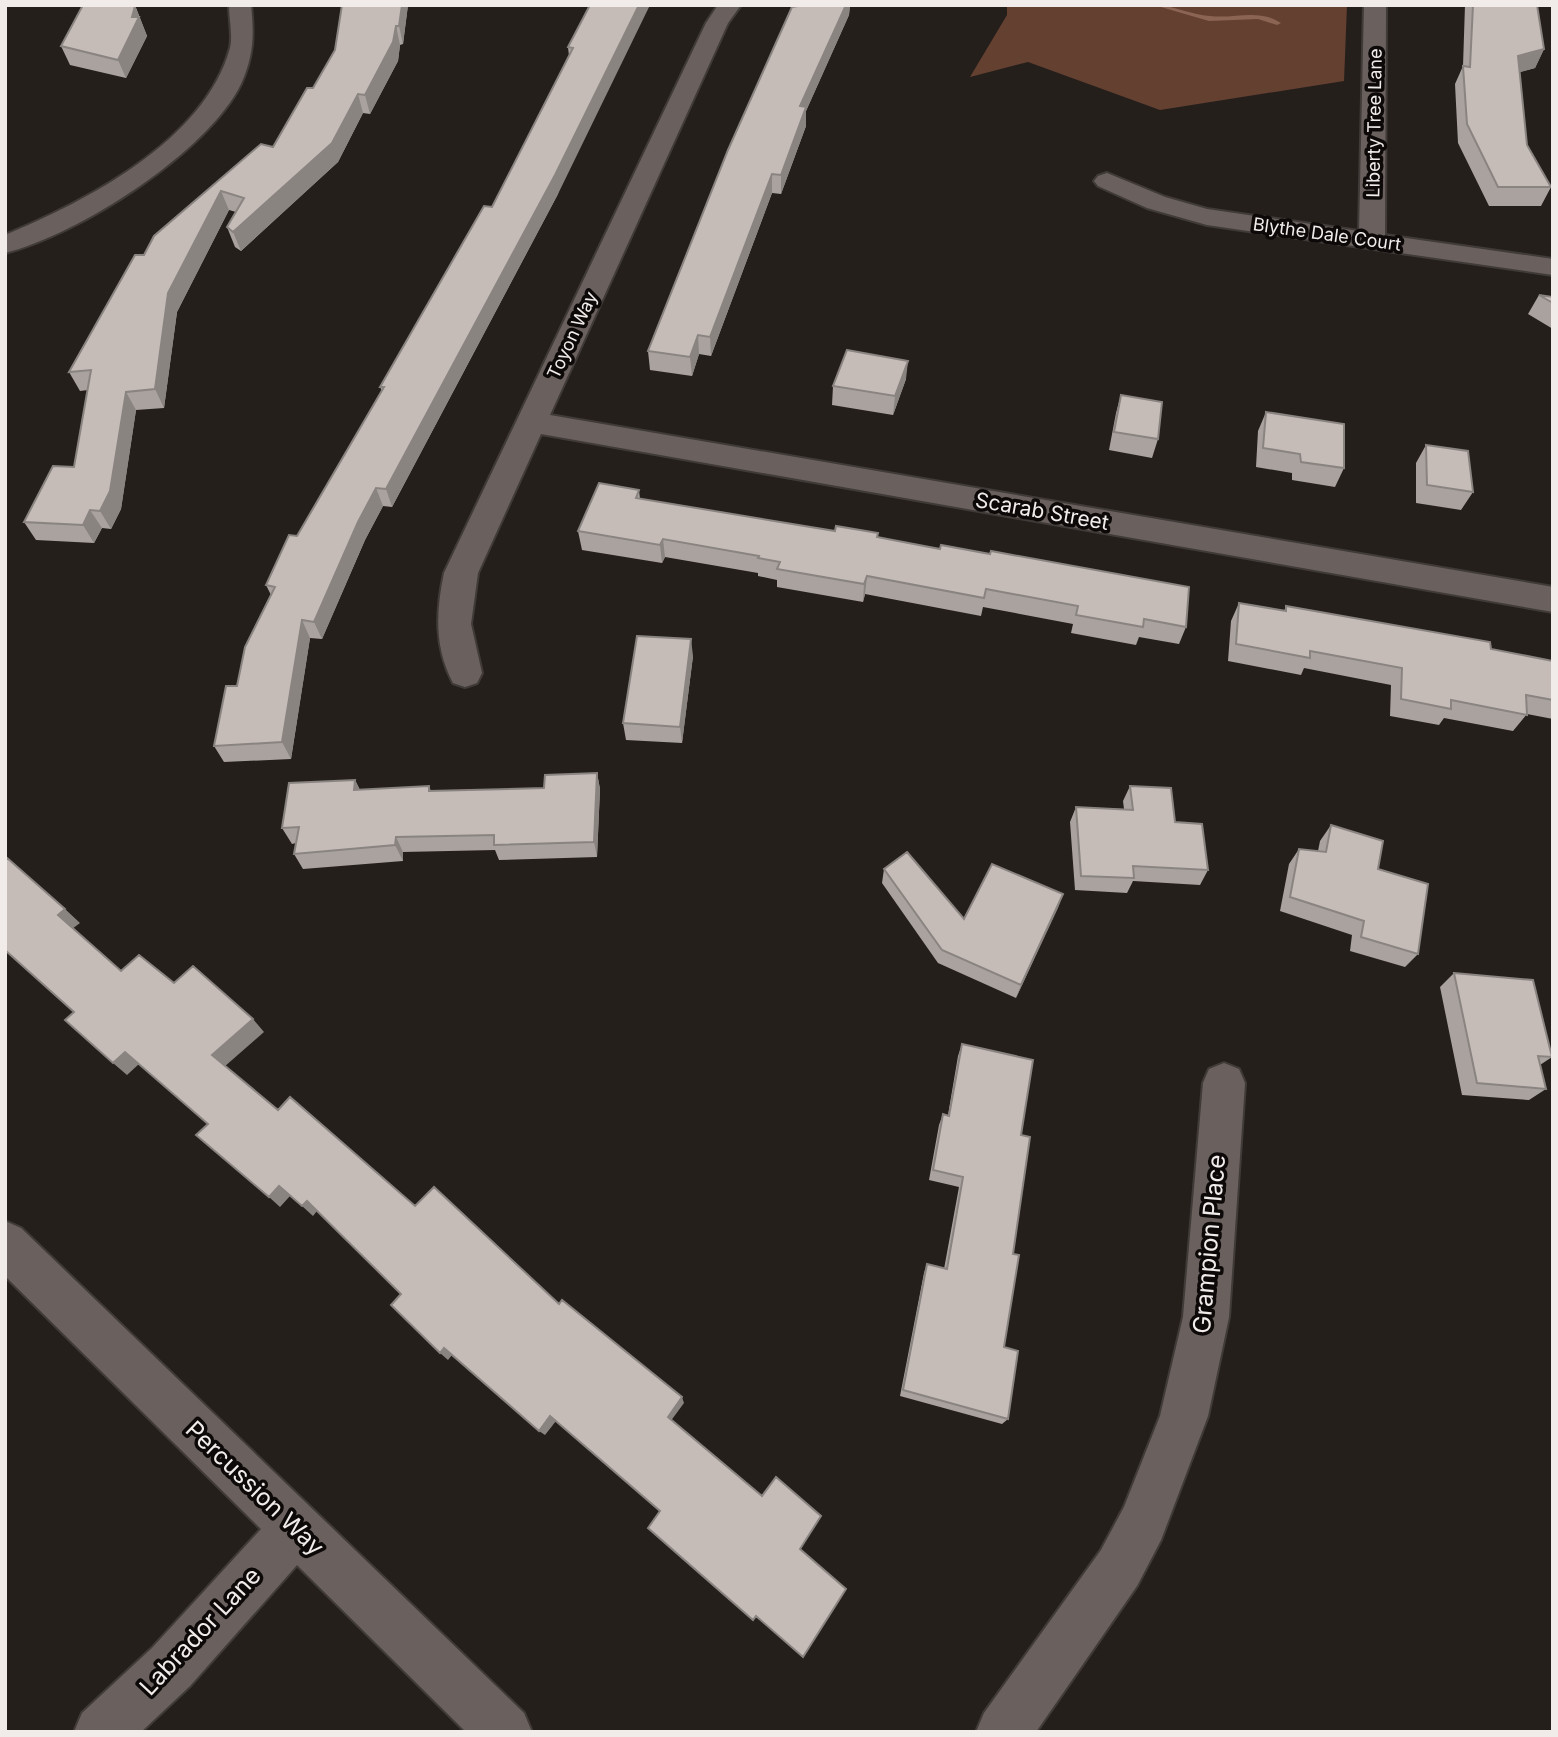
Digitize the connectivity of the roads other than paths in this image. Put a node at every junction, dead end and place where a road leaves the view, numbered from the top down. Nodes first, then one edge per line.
1 (240, 5) edge
2 (730, 5) edge
3 (1375, 5) edge
4 (1107, 181) dead end
5 (1372, 240) junction
6 (5, 245) edge
7 (1553, 267) edge
8 (532, 422) junction
9 (1553, 600) edge
10 (466, 673) dead end
11 (1224, 1083) dead end
12 (5, 1244) edge
13 (296, 1528) junction
14 (102, 1732) edge
15 (505, 1732) edge
16 (1003, 1732) edge

1 - 6 street
2 - 8 street, Toyon Way
3 - 5 street, Liberty Tree Lane
4 - 5 street, Blythe Dale Court
5 - 7 street, Blythe Dale Court
8 - 9 street, Scarab Street
8 - 10 street, Toyon Way
11 - 16 street, Grampion Place
12 - 13 street, Percussion Way
13 - 14 street, Labrador Lane
13 - 15 street, Percussion Way

